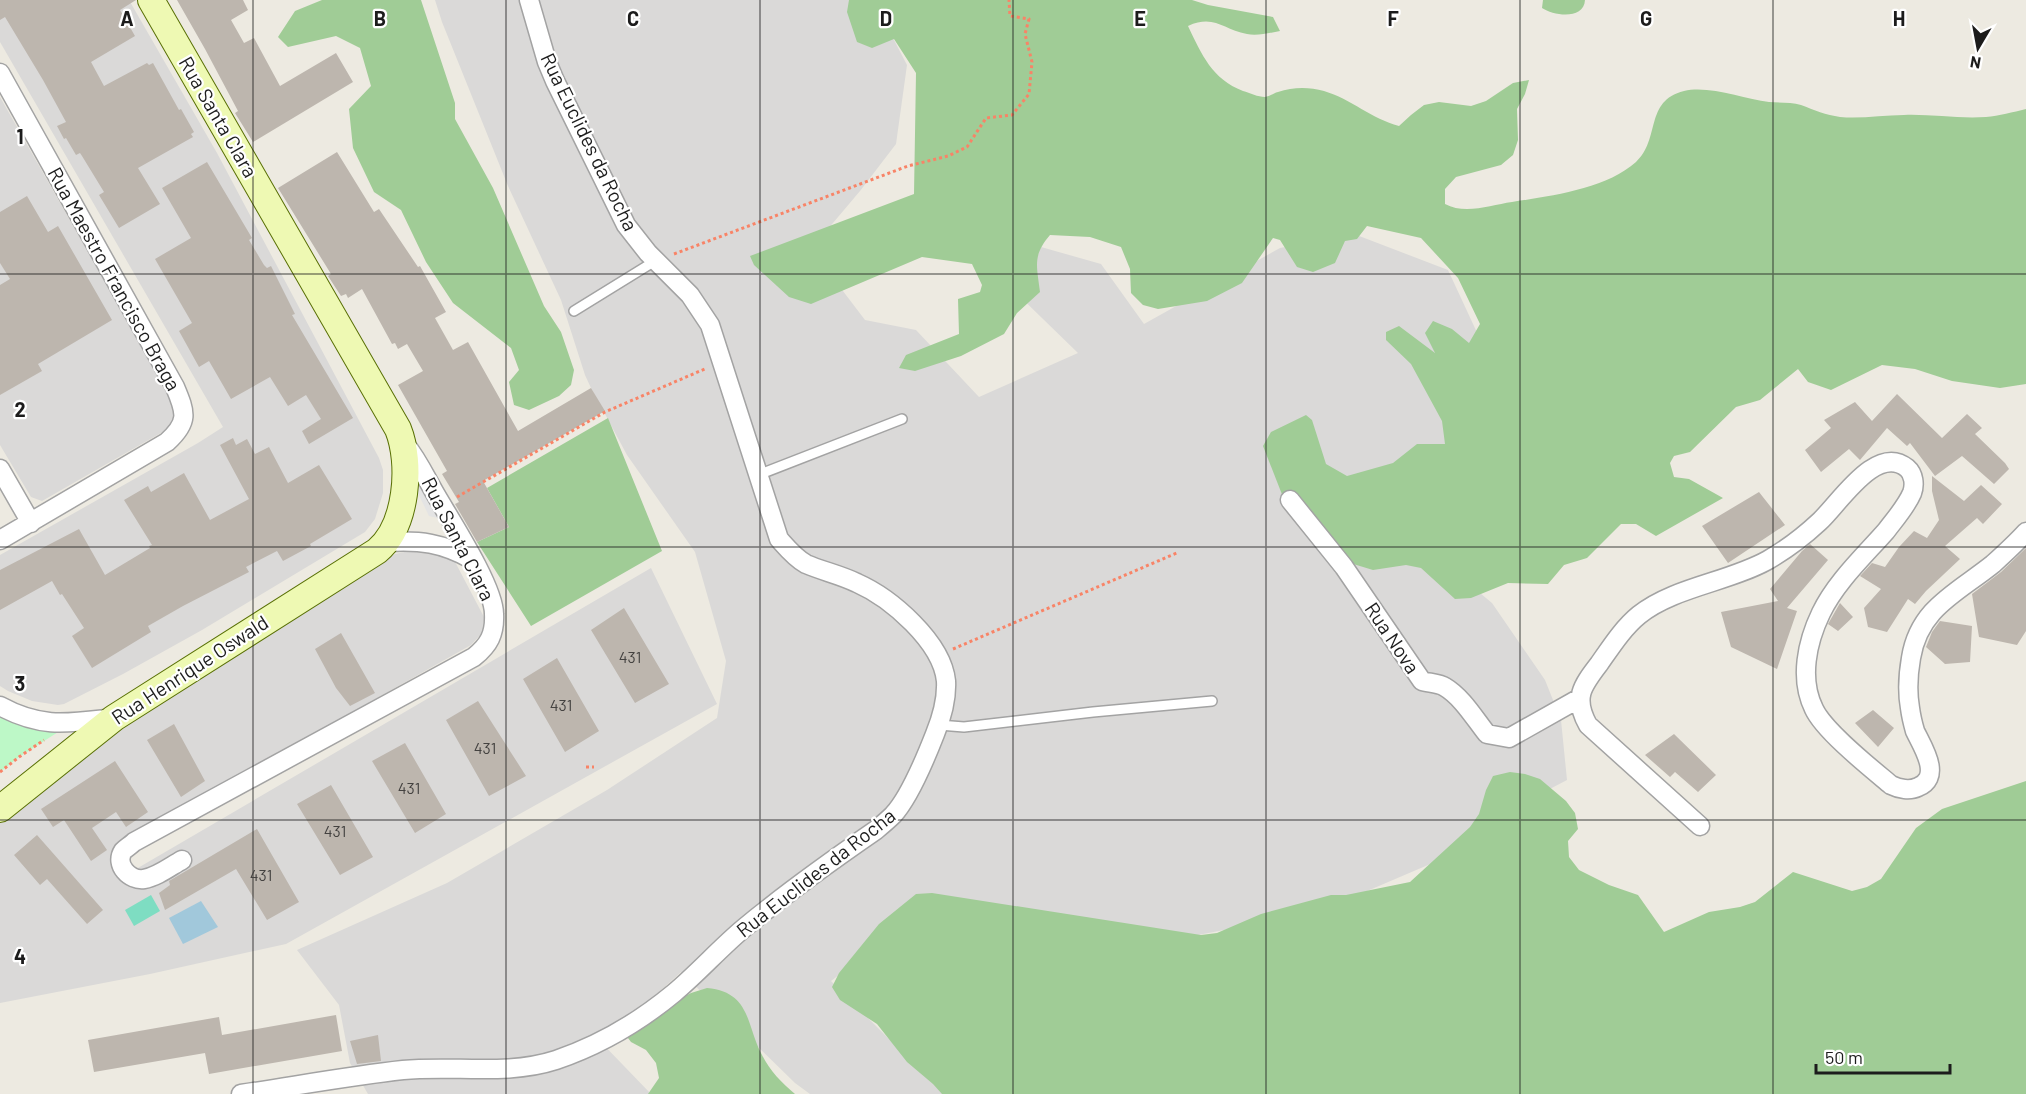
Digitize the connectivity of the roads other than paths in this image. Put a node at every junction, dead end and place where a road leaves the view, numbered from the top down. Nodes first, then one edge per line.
1 (151, 0) edge
2 (529, 0) edge
3 (0, 73) edge
4 (655, 261) junction
5 (574, 311) dead end
6 (902, 418) dead end
7 (404, 442) junction
8 (0, 469) edge
9 (758, 475) junction
10 (1290, 500) dead end
11 (31, 523) junction
12 (2026, 532) edge
13 (0, 540) edge
14 (387, 542) junction
15 (473, 560) junction
16 (1580, 698) junction
17 (1212, 701) dead end
18 (0, 706) edge
19 (114, 718) junction
20 (939, 725) junction
21 (0, 809) edge
22 (1700, 826) dead end
23 (182, 860) dead end
24 (241, 1094) edge

1 - 7 main road, Rua Santa Clara
2 - 4 street, Rua Euclides da Rocha
3 - 11 street, Rua Maestro Francisco Braga
4 - 5 lane
4 - 9 street, Rua Euclides da Rocha
6 - 9 lane
7 - 14 main road
7 - 15 street, Rua Santa Clara
8 - 11 street
9 - 20 street, Rua Euclides da Rocha
10 - 16 street, Rua Nova
11 - 13 street, Rua Maestro Francisco Braga
12 - 16 street
14 - 15 street
14 - 19 main road, Rua Henrique Oswald
15 - 23 street, Rua Santa Clara
16 - 22 street
17 - 20 lane
18 - 19 street
19 - 21 main road, Rua Henrique Oswald
20 - 24 street, Rua Euclides da Rocha

